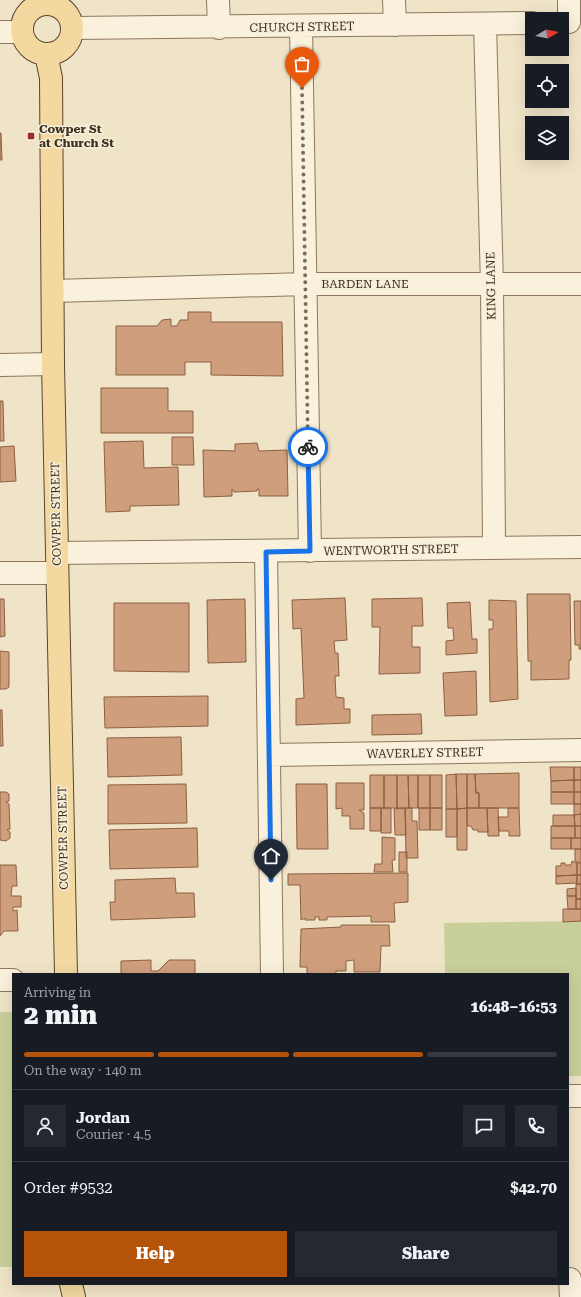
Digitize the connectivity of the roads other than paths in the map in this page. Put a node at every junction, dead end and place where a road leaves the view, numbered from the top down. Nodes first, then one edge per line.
1 (218, 0) edge
2 (394, 0) edge
3 (569, 0) edge
4 (47, 2) edge
5 (571, 22) edge
6 (525, 23) edge
7 (485, 24) junction
8 (394, 25) junction
9 (301, 26) junction
10 (72, 28) junction
11 (219, 28) junction
12 (0, 32) edge
13 (22, 32) junction
14 (46, 54) junction
15 (305, 284) junction
16 (581, 284) edge
17 (492, 285) junction
18 (53, 291) junction
19 (53, 364) junction
20 (0, 365) edge
21 (581, 547) edge
22 (494, 548) junction
23 (310, 551) junction
24 (266, 552) junction
25 (57, 563) junction
26 (0, 573) edge
27 (581, 750) edge
28 (270, 755) junction
29 (66, 973) edge
30 (272, 973) edge
31 (0, 980) edge
32 (12, 980) edge
33 (569, 1096) edge
34 (581, 1096) edge
35 (71, 1285) edge
36 (74, 1297) edge

1 - 11 street
2 - 8 street
3 - 5 street
4 - 10 main road
4 - 13 main road
6 - 7 street, CHURCH STREET
7 - 8 street, CHURCH STREET
7 - 17 street, KING LANE
8 - 9 street, CHURCH STREET
9 - 11 street, CHURCH STREET
9 - 15 street
10 - 11 street, CHURCH STREET
10 - 14 main road
12 - 13 street
13 - 14 main road
14 - 18 main road, COWPER STREET
15 - 17 street, BARDEN LANE
15 - 18 street, BARDEN LANE
15 - 23 street
16 - 17 street, BARDEN LANE
17 - 22 street, KING LANE
18 - 19 main road, COWPER STREET
19 - 20 street
19 - 25 main road, COWPER STREET
21 - 22 street, WENTWORTH STREET
22 - 23 street, WENTWORTH STREET
23 - 24 street, WENTWORTH STREET
24 - 25 street, WENTWORTH STREET
24 - 28 street
25 - 26 street, WENTWORTH STREET
25 - 29 main road, COWPER STREET
27 - 28 street, WAVERLEY STREET
28 - 30 street
31 - 32 street
33 - 34 street
35 - 36 main road

